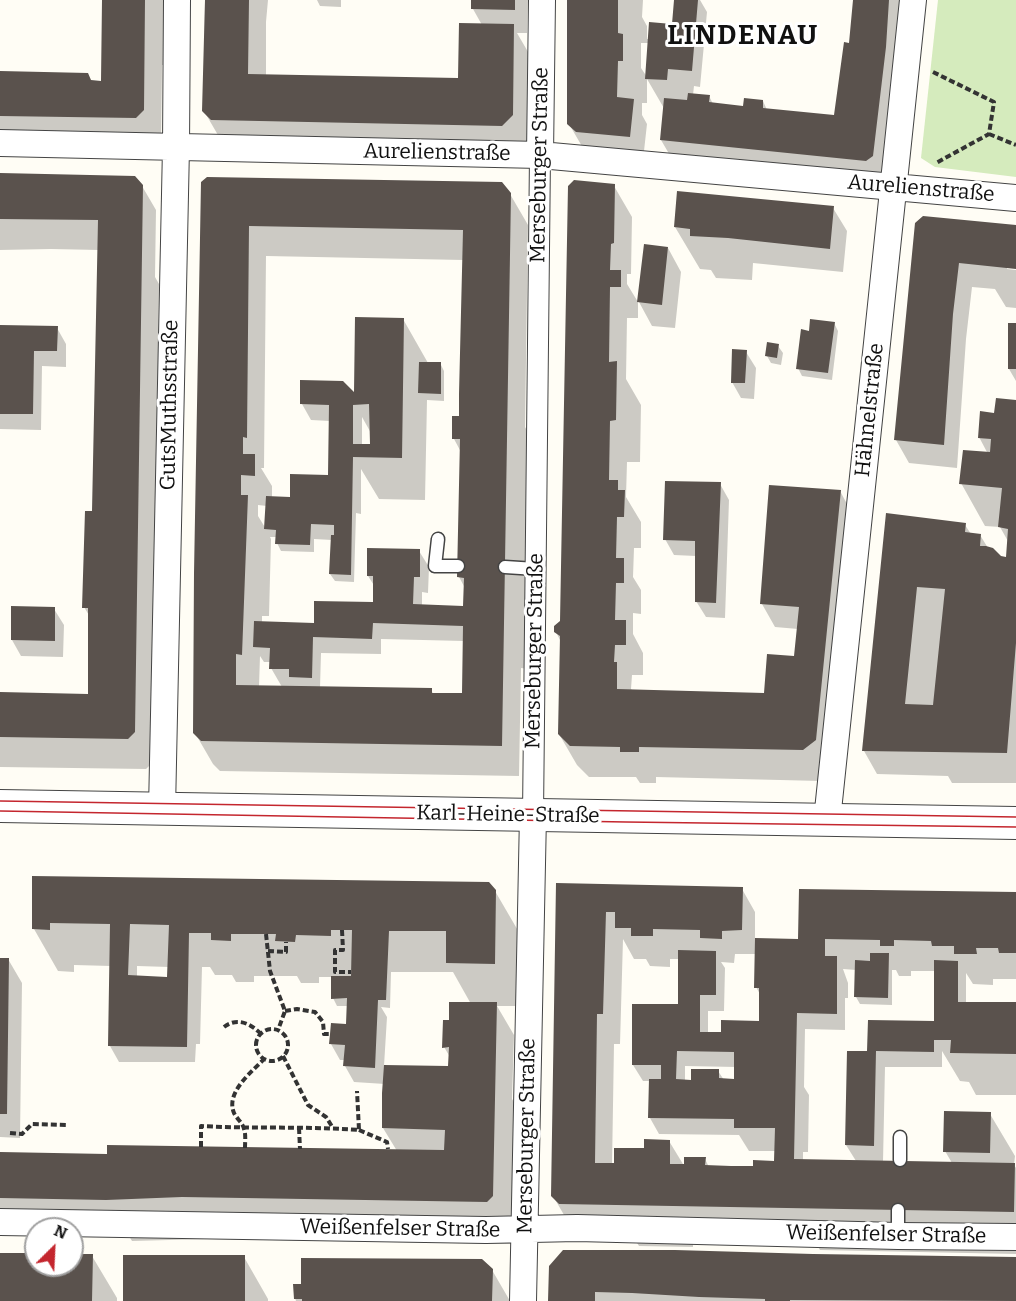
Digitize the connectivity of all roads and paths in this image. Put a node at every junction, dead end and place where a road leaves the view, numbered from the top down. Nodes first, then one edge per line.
1 (177, 0) edge
2 (542, 0) edge
3 (913, 0) edge
4 (906, 68) junction
5 (989, 134) junction
6 (0, 143) edge
7 (1016, 145) edge
8 (176, 147) junction
9 (540, 155) junction
10 (893, 186) junction
11 (1016, 198) edge
12 (438, 539) dead end
13 (458, 566) dead end
14 (505, 567) dead end
15 (536, 569) junction
16 (0, 806) edge
17 (162, 809) junction
18 (533, 815) junction
19 (827, 820) junction
20 (1016, 823) edge
21 (342, 930) dead end
22 (267, 934) dead end
23 (286, 942) dead end
24 (268, 951) junction
25 (351, 972) dead end
26 (285, 1011) junction
27 (224, 1027) dead end
28 (278, 1030) junction
29 (261, 1034) junction
30 (330, 1034) dead end
31 (283, 1056) junction
32 (265, 1058) junction
33 (357, 1091) dead end
34 (66, 1125) dead end
35 (244, 1128) junction
36 (299, 1128) junction
37 (333, 1128) junction
38 (358, 1130) junction
39 (10, 1133) dead end
40 (900, 1137) dead end
41 (201, 1147) dead end
42 (245, 1148) dead end
43 (300, 1149) dead end
44 (388, 1149) dead end
45 (900, 1160) dead end
46 (898, 1210) dead end
47 (0, 1222) edge
48 (525, 1230) junction
49 (898, 1236) junction
50 (1016, 1237) edge
51 (524, 1301) edge

1 - 8 street, GutsMuthsstraße
2 - 9 street, Merseburger Straße
3 - 4 street, Hähnelstraße
4 - 5 path
4 - 10 street, Hähnelstraße
5 - 7 path
5 - 10 path
6 - 8 street, Aurelienstraße
8 - 9 street, Aurelienstraße
8 - 17 street, GutsMuthsstraße
9 - 10 street, Aurelienstraße
9 - 15 street, Merseburger Straße
10 - 11 street, Aurelienstraße
10 - 19 street, Hähnelstraße
12 - 13 lane
14 - 15 lane
15 - 18 street, Merseburger Straße
16 - 17 street, Karl-Heine-Straße
17 - 18 street, Karl-Heine-Straße
18 - 19 street, Karl-Heine-Straße
18 - 48 street, Merseburger Straße
19 - 20 street, Karl-Heine-Straße
21 - 25 path
22 - 24 path
23 - 24 path
24 - 26 path
26 - 28 path
26 - 30 path
27 - 29 path
28 - 29 path
28 - 31 path
29 - 32 path
31 - 32 path
31 - 37 path
32 - 35 path
33 - 38 path
34 - 39 path
35 - 36 path
35 - 41 path
35 - 42 path
36 - 37 path
36 - 43 path
37 - 38 path
38 - 44 path
40 - 45 lane
46 - 49 lane
47 - 48 street, Weißenfelser Straße
48 - 49 street, Weißenfelser Straße
48 - 51 street, Merseburger Straße
49 - 50 street, Weißenfelser Straße

